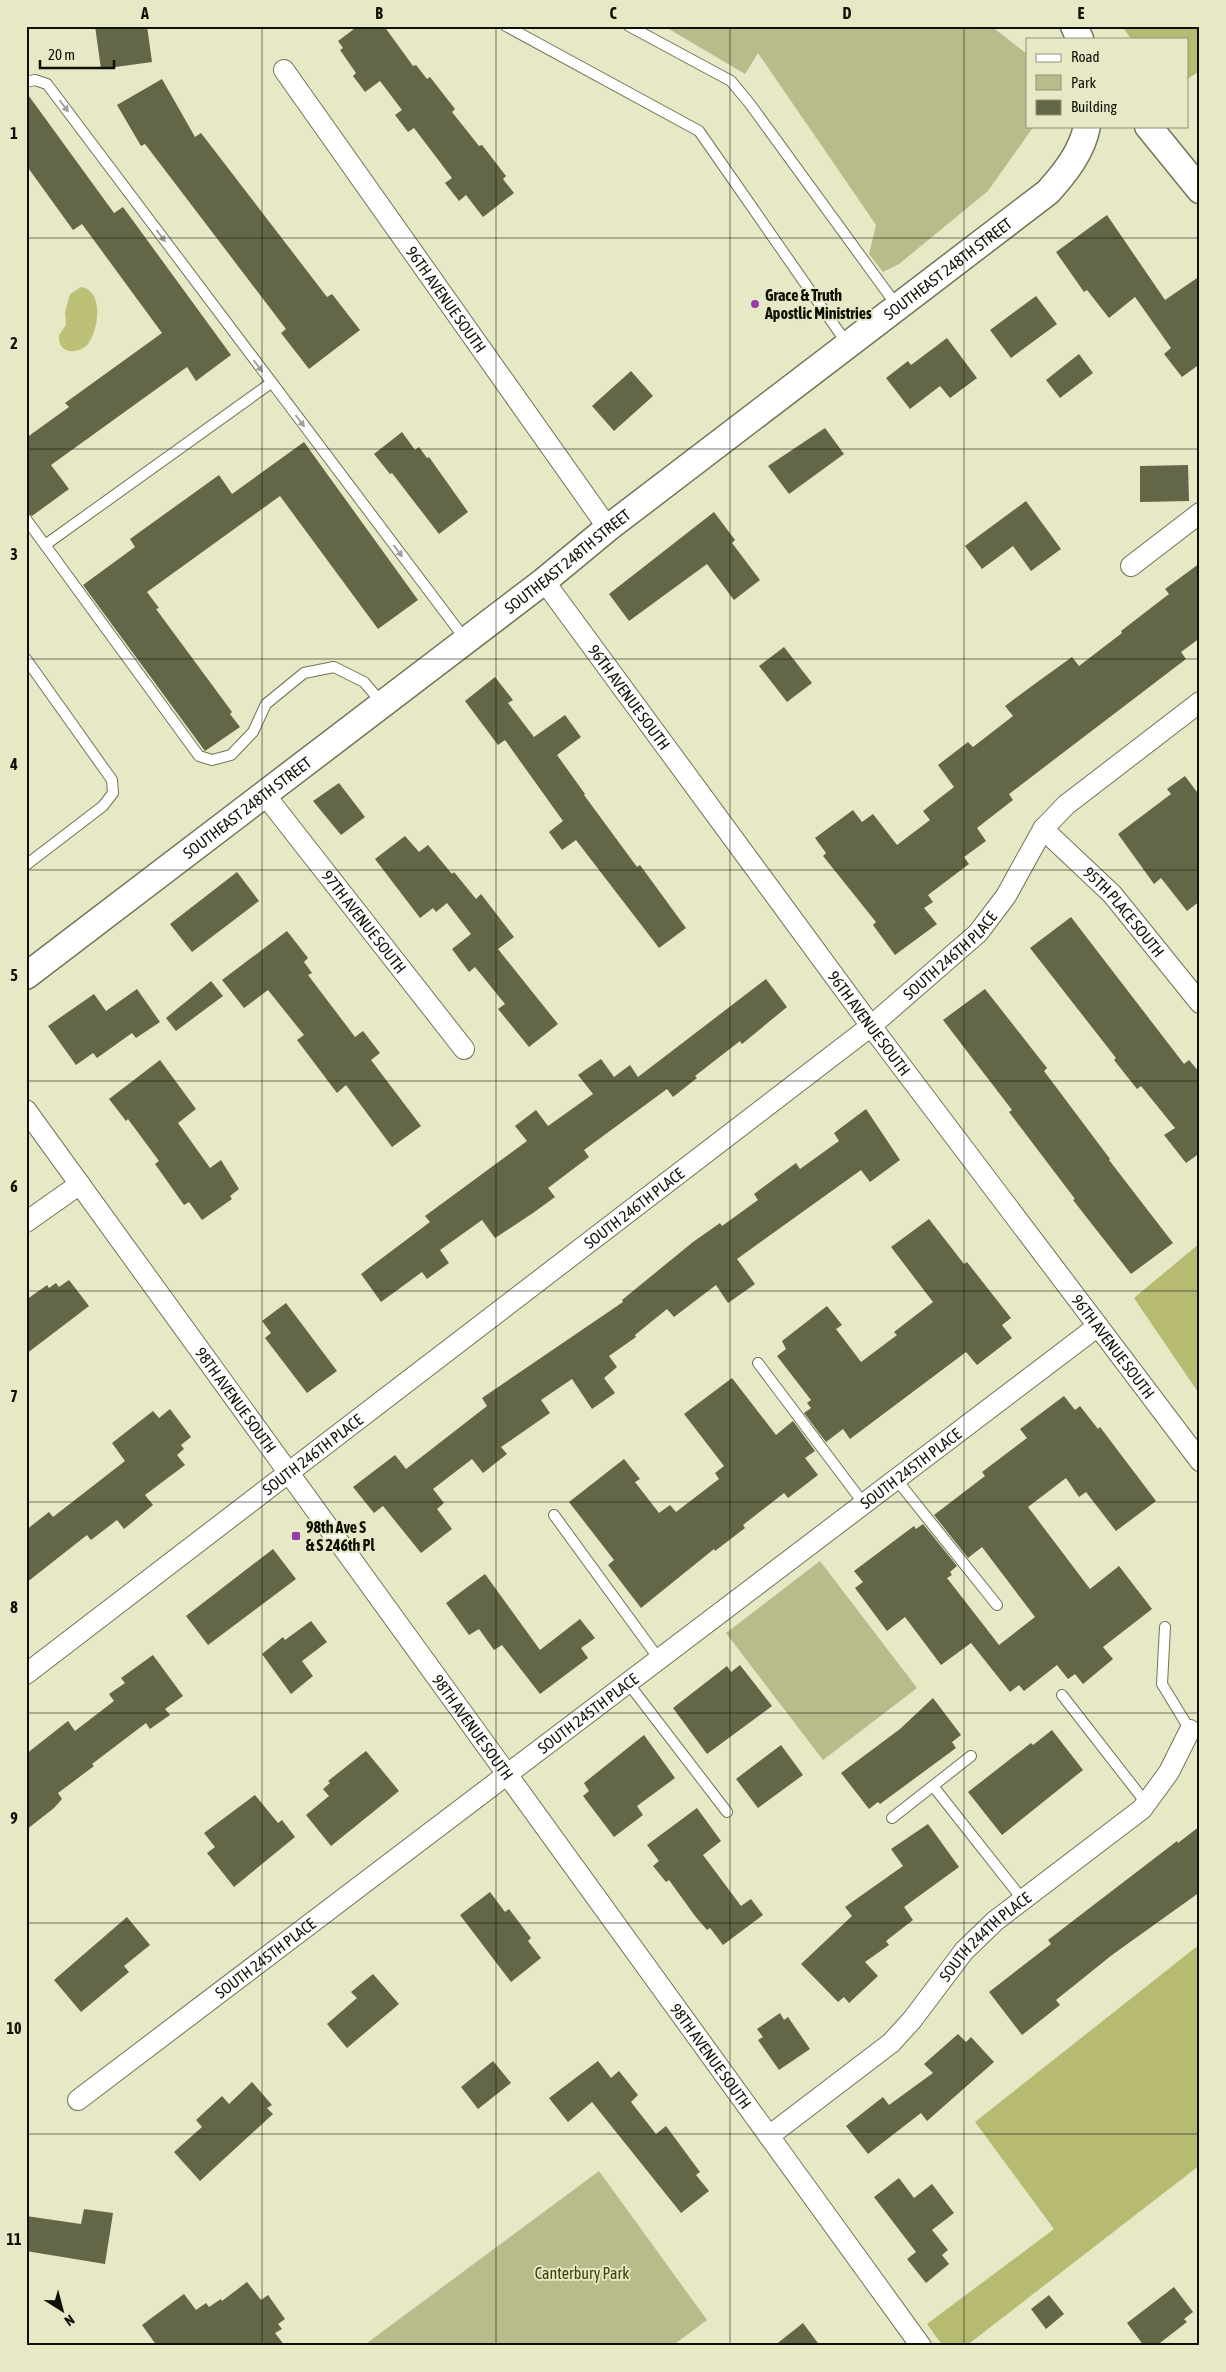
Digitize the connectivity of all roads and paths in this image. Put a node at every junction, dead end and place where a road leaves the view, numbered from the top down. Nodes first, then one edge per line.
1 (506, 26) edge
2 (629, 26) edge
3 (1074, 26) edge
4 (1080, 38) edge
5 (284, 70) dead end
6 (26, 82) edge
7 (1086, 128) edge
8 (1150, 128) edge
9 (1200, 190) edge
10 (898, 307) junction
11 (848, 345) junction
12 (271, 383) junction
13 (1200, 513) edge
14 (26, 519) edge
15 (608, 528) junction
16 (45, 545) junction
17 (1131, 566) dead end
18 (544, 581) junction
19 (466, 641) junction
20 (26, 658) edge
21 (1200, 702) edge
22 (383, 704) junction
23 (265, 795) junction
24 (1042, 829) junction
25 (26, 865) edge
26 (26, 976) edge
27 (1200, 1003) edge
28 (872, 1026) junction
29 (464, 1049) dead end
30 (26, 1110) edge
31 (80, 1184) junction
32 (26, 1222) edge
33 (1098, 1326) junction
34 (758, 1363) dead end
35 (1200, 1461) edge
36 (289, 1473) junction
37 (896, 1480) junction
38 (864, 1504) junction
39 (554, 1515) dead end
40 (996, 1605) dead end
41 (1165, 1627) dead end
42 (659, 1659) junction
43 (26, 1674) edge
44 (628, 1683) junction
45 (1062, 1695) dead end
46 (1195, 1731) edge
47 (971, 1756) dead end
48 (507, 1774) junction
49 (933, 1786) junction
50 (1146, 1803) junction
51 (727, 1812) dead end
52 (892, 1818) dead end
53 (1023, 1900) junction
54 (78, 2100) dead end
55 (769, 2136) junction
56 (921, 2346) edge

1 - 11 lane
2 - 10 lane
3 - 4 street
5 - 15 street, 96TH AVENUE SOUTH
6 -> 12 lane
7 - 10 street, SOUTHEAST 248TH STREET
8 - 9 street
10 - 11 street, SOUTHEAST 248TH STREET
11 - 15 street, SOUTHEAST 248TH STREET
12 - 16 lane
12 -> 19 lane
13 - 17 street
14 - 16 lane
15 - 18 street, SOUTHEAST 248TH STREET
16 - 22 lane
18 - 19 street, SOUTHEAST 248TH STREET
18 - 28 street, 96TH AVENUE SOUTH
19 - 22 street, SOUTHEAST 248TH STREET
20 - 25 lane
21 - 24 street, SOUTH 246TH PLACE
22 - 23 street, SOUTHEAST 248TH STREET
23 - 26 street, SOUTHEAST 248TH STREET
23 - 29 street, 97TH AVENUE SOUTH
24 - 27 street, 95TH PLACE SOUTH
24 - 28 street, SOUTH 246TH PLACE
28 - 33 street, 96TH AVENUE SOUTH
28 - 36 street, SOUTH 246TH PLACE
30 - 31 street, 98TH AVENUE SOUTH
31 - 32 street
31 - 36 street, 98TH AVENUE SOUTH
33 - 35 street, 96TH AVENUE SOUTH
33 - 37 street, SOUTH 245TH PLACE
34 - 38 lane
36 - 43 street, SOUTH 246TH PLACE
36 - 48 street, 98TH AVENUE SOUTH
37 - 38 street, SOUTH 245TH PLACE
37 - 40 lane
38 - 42 street, SOUTH 245TH PLACE
39 - 42 lane
41 - 46 lane
42 - 44 street, SOUTH 245TH PLACE
44 - 48 street, SOUTH 245TH PLACE
44 - 51 lane
45 - 50 lane
46 - 50 street, SOUTH 244TH PLACE
47 - 49 lane
48 - 54 street, SOUTH 245TH PLACE
48 - 55 street, 98TH AVENUE SOUTH
49 - 52 lane
49 - 53 lane
50 - 53 street, SOUTH 244TH PLACE
53 - 55 street, SOUTH 244TH PLACE
55 - 56 street, 98TH AVENUE SOUTH

